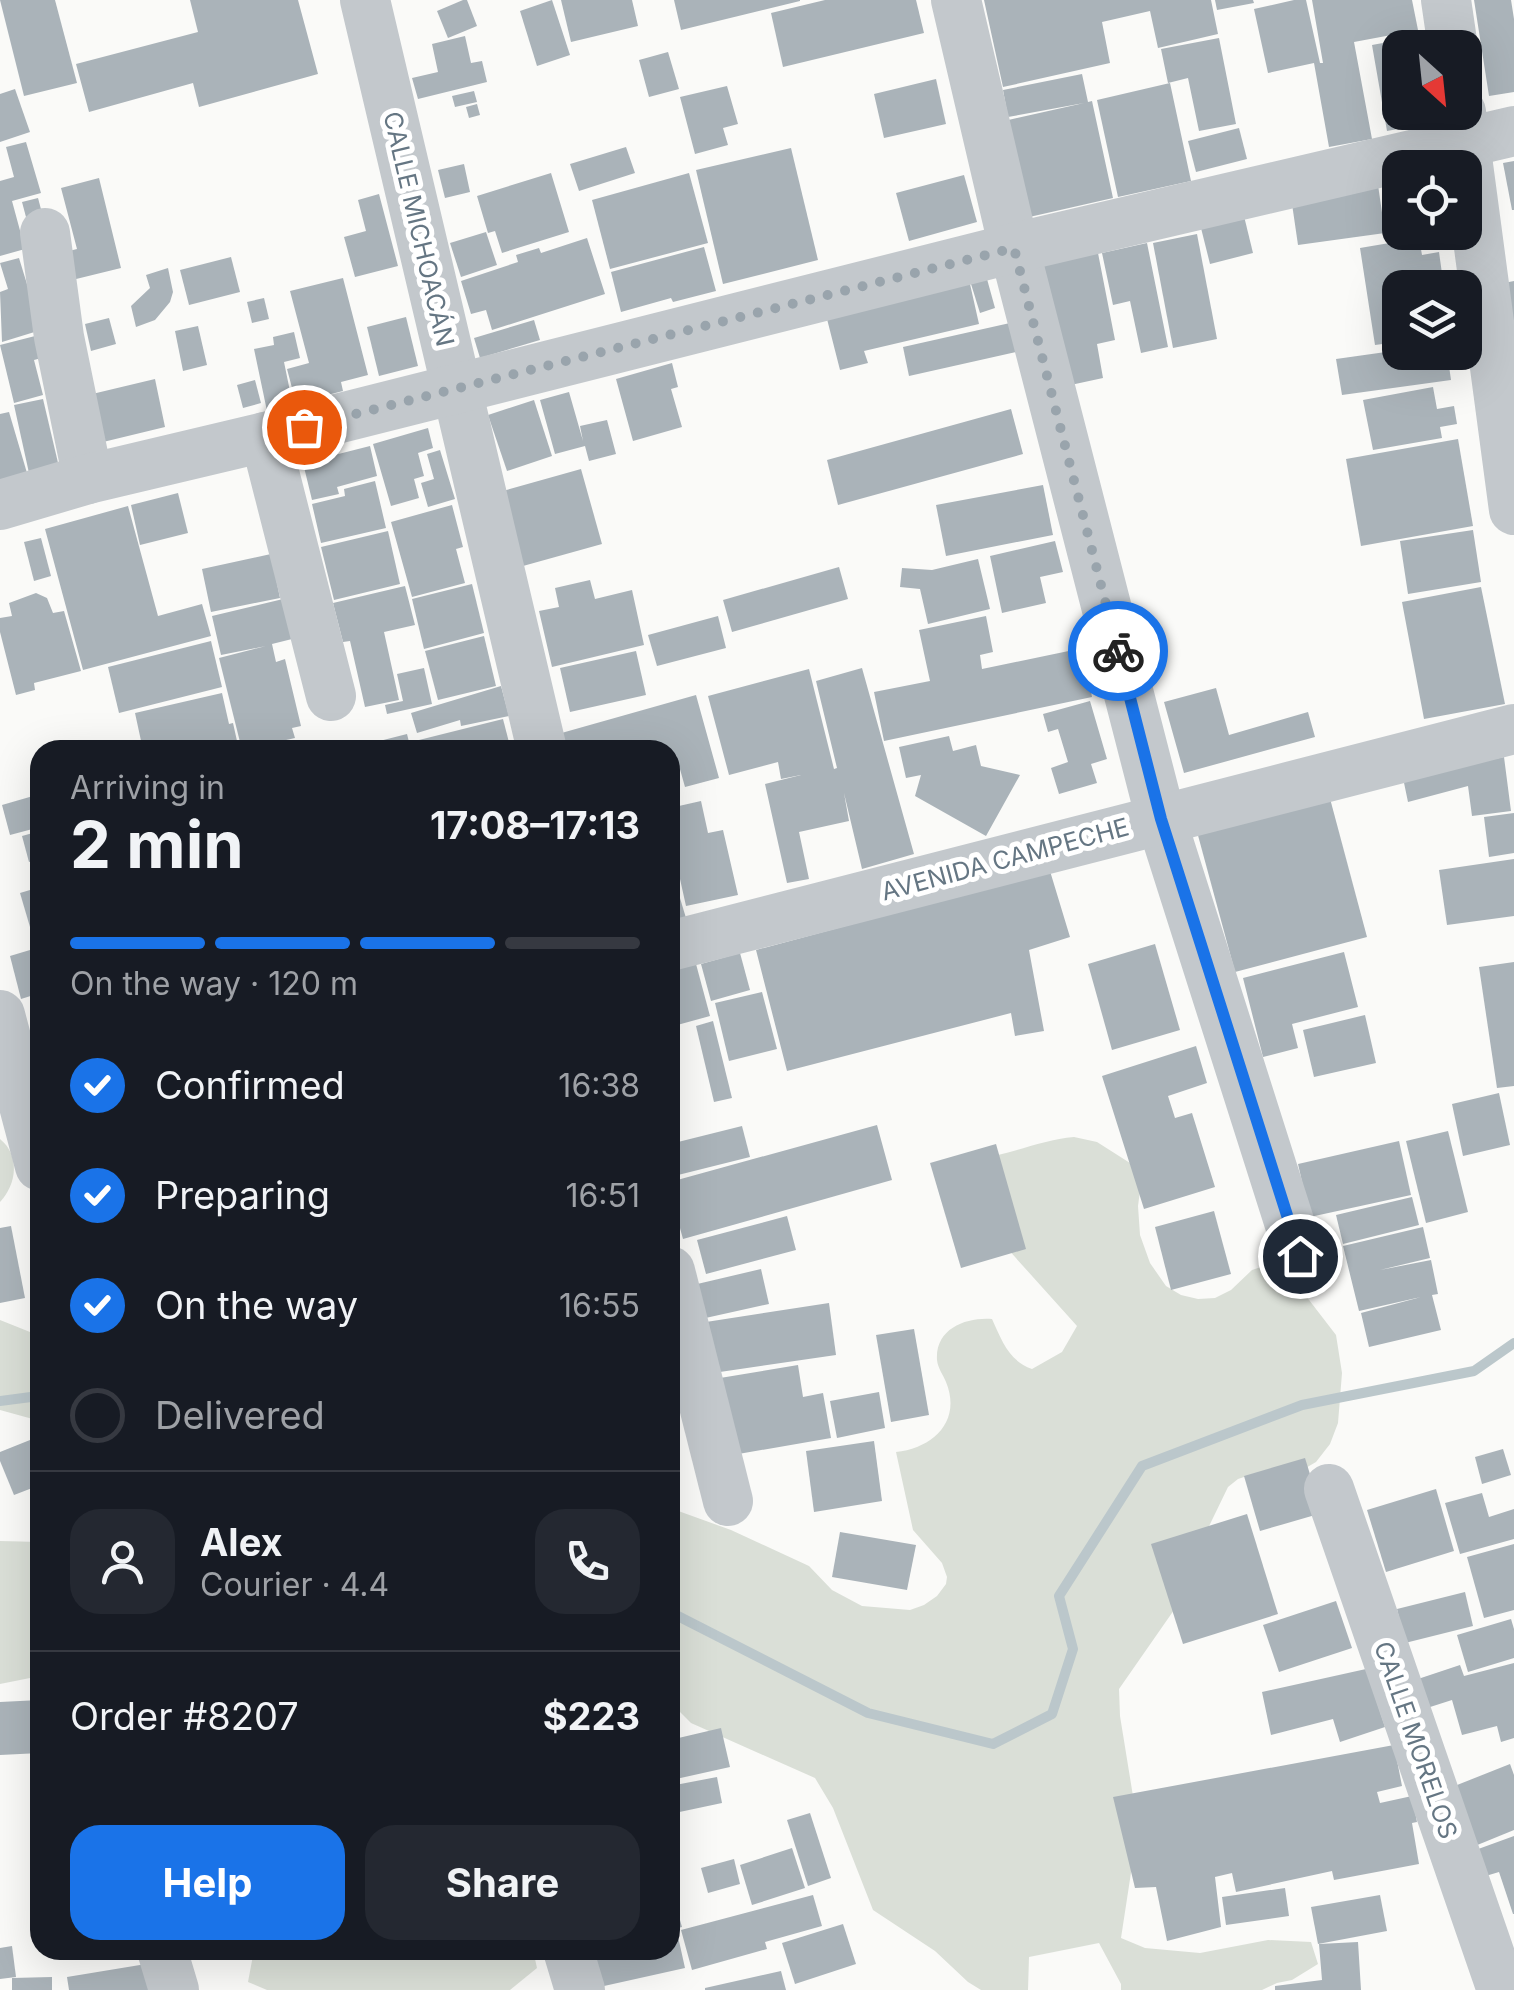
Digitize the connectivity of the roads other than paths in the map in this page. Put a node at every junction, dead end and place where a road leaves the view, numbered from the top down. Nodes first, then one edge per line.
1 (365, 0) edge
2 (956, 0) edge
3 (1446, 0) edge
4 (1450, 30) edge
5 (1482, 129) edge
6 (1456, 130) edge
7 (1464, 130) edge
8 (1514, 131) edge
9 (45, 233) dead end
10 (1014, 248) junction
11 (457, 388) junction
12 (266, 437) junction
13 (88, 479) junction
14 (0, 505) edge
15 (1514, 510) edge
16 (331, 696) dead end
17 (1514, 729) edge
18 (540, 740) edge
19 (1161, 819) junction
20 (680, 943) edge
21 (0, 1015) edge
22 (21, 1109) edge
23 (30, 1136) edge
24 (1300, 1256) dead end
25 (680, 1311) edge
26 (1330, 1489) dead end
27 (728, 1501) dead end
28 (165, 1960) edge
29 (571, 1960) edge
30 (174, 1990) edge
31 (580, 1990) edge
32 (1502, 1990) edge

1 - 11 street, CALLE MICHOACÁN
2 - 10 street
3 - 4 street
5 - 8 street
6 - 10 street
7 - 15 street
9 - 13 street
10 - 11 street
10 - 19 street
11 - 12 street
11 - 18 street, CALLE MICHOACÁN
12 - 13 street
12 - 16 street
13 - 14 street
17 - 19 street, AVENIDA CAMPECHE
19 - 20 street, AVENIDA CAMPECHE
19 - 24 street
21 - 22 street
22 - 23 street
25 - 27 street
26 - 32 street, CALLE MORELOS
28 - 30 street
29 - 31 street

